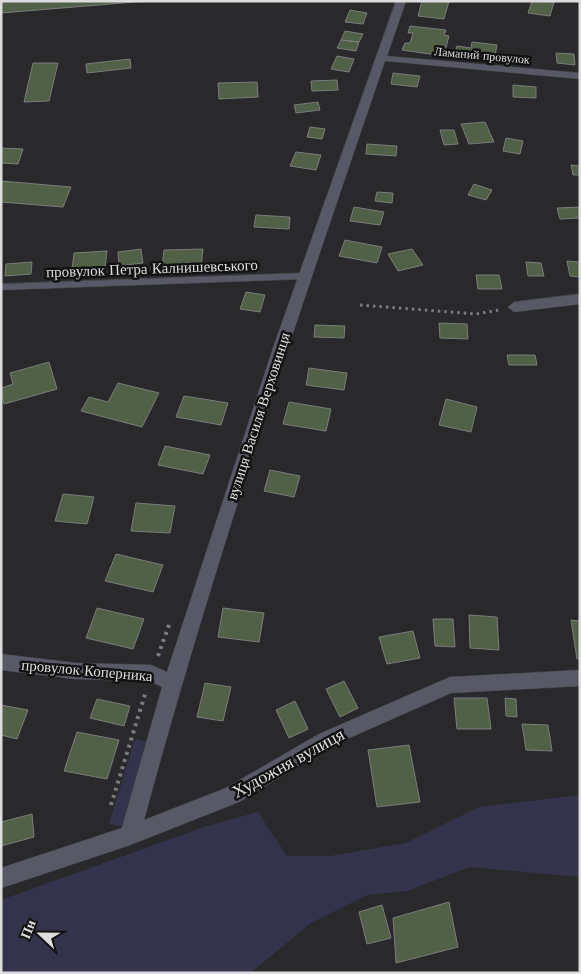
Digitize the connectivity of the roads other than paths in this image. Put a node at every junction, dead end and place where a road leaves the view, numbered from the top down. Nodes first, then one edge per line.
1 (401, 1) edge
2 (382, 58) junction
3 (580, 76) edge
4 (304, 276) junction
5 (1, 287) edge
6 (580, 299) edge
7 (514, 306) road end
8 (1, 662) edge
9 (580, 678) edge
10 (172, 683) junction
11 (130, 835) junction
12 (1, 878) edge

1 - 2 street, вулиця Василя Верховинця
2 - 3 street, Ламаний провулок
2 - 4 street, вулиця Василя Верховинця
4 - 5 lane, провулок Петра Калнишевського
4 - 10 street, вулиця Василя Верховинця
6 - 7 street
8 - 10 street, провулок Коперника
9 - 11 street, Художня вулиця
10 - 11 street, вулиця Василя Верховинця
11 - 12 street, Художня вулиця

